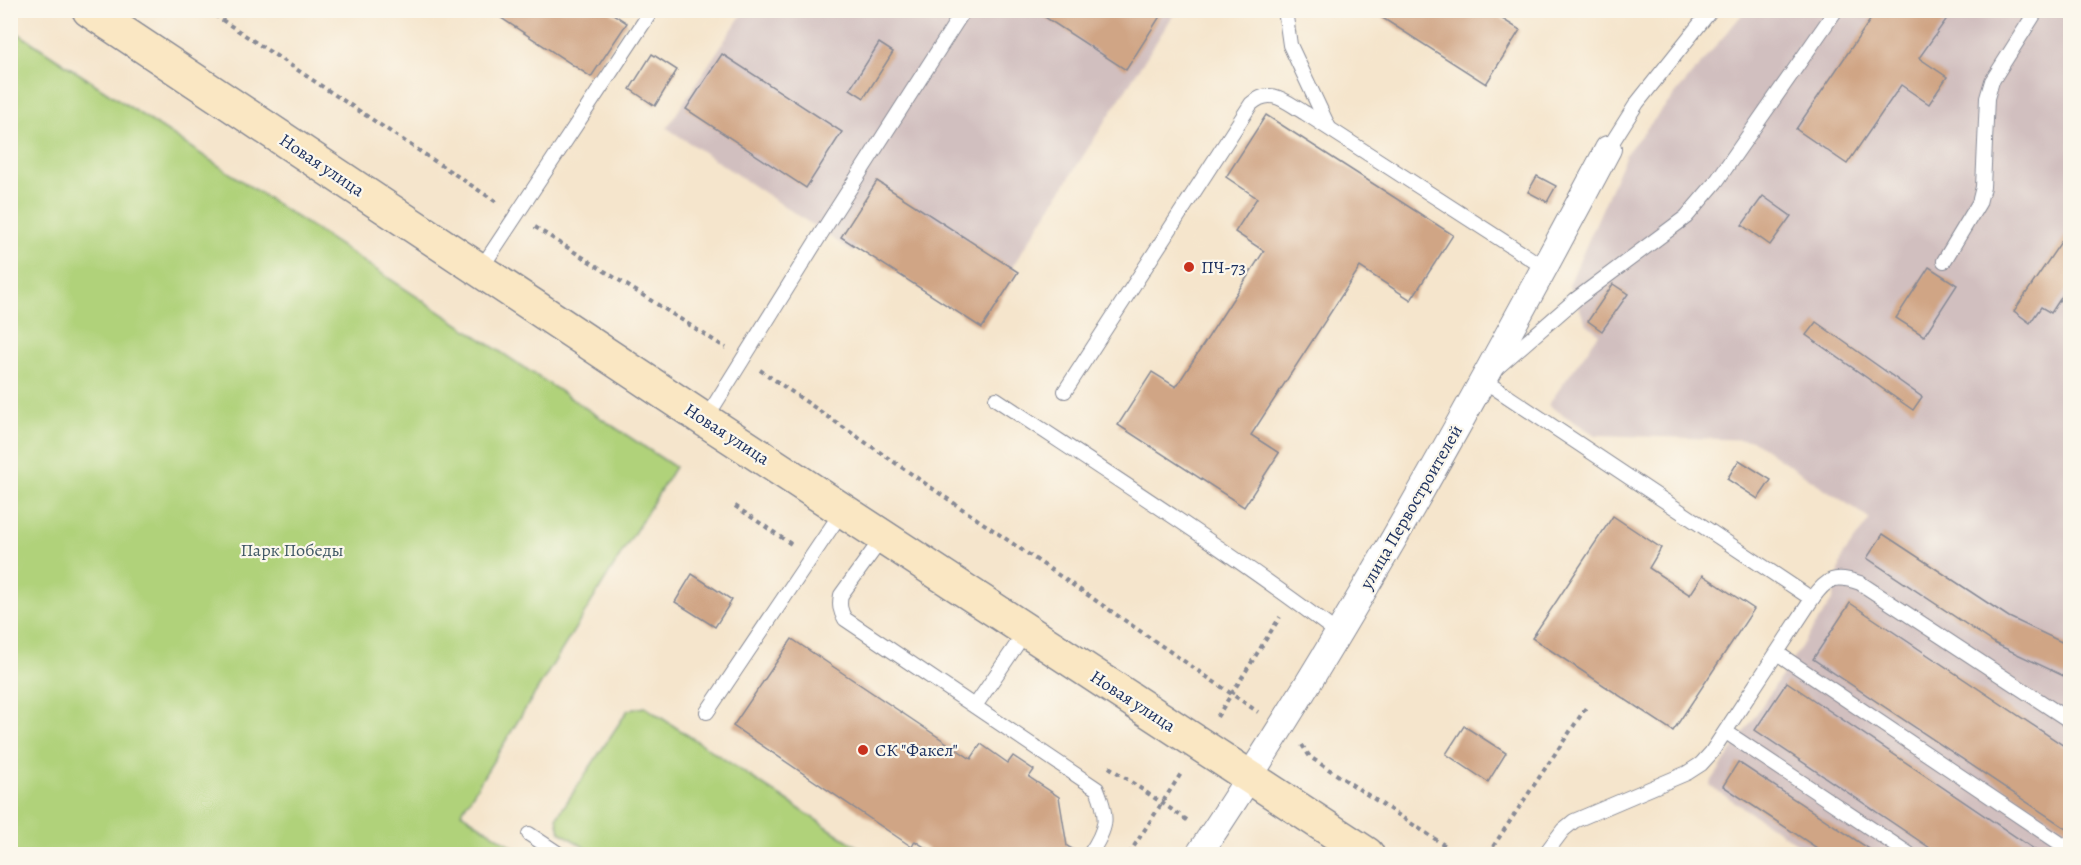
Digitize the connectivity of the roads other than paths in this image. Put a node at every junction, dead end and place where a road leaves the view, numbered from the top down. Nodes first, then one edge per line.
1 (88, 10) edge
2 (652, 10) edge
3 (964, 10) edge
4 (1285, 10) edge
5 (1711, 10) edge
6 (1836, 10) edge
7 (2037, 10) edge
8 (1329, 129) junction
9 (1608, 149) joint
10 (1944, 261) dead end
11 (1545, 268) junction
12 (480, 270) junction
13 (1483, 380) junction
14 (1065, 391) dead end
15 (996, 399) dead end
16 (705, 420) junction
17 (843, 510) junction
18 (883, 537) junction
19 (1812, 599) junction
20 (1026, 631) junction
21 (1338, 634) junction
22 (1777, 653) junction
23 (975, 706) junction
24 (707, 712) dead end
25 (2070, 721) edge
26 (1726, 732) junction
27 (1250, 778) junction
28 (529, 834) dead end
29 (2070, 850) edge
30 (559, 855) edge
31 (1090, 855) edge
32 (1199, 855) edge
33 (1367, 855) edge
34 (1545, 855) edge
35 (1909, 855) edge

1 - 12 street, Новая улица
2 - 12 lane
3 - 16 lane
4 - 8 lane
5 - 9 lane
6 - 13 lane
7 - 10 lane
8 - 11 lane
8 - 14 lane
9 - 11 street, улица Первостроителей
11 - 13 street, улица Первостроителей
12 - 16 street, Новая улица
13 - 19 lane
13 - 21 street, улица Первостроителей
15 - 21 lane
16 - 17 street, Новая улица
17 - 18 street, Новая улица
17 - 24 lane
18 - 20 street, Новая улица
18 - 23 lane
19 - 22 lane
19 - 25 lane
20 - 23 lane
20 - 27 street, Новая улица
21 - 27 street, улица Первостроителей
22 - 26 lane
22 - 29 lane
23 - 31 lane
26 - 34 lane
26 - 35 lane
27 - 32 street, улица Первостроителей
27 - 33 street, Новая улица
28 - 30 lane

